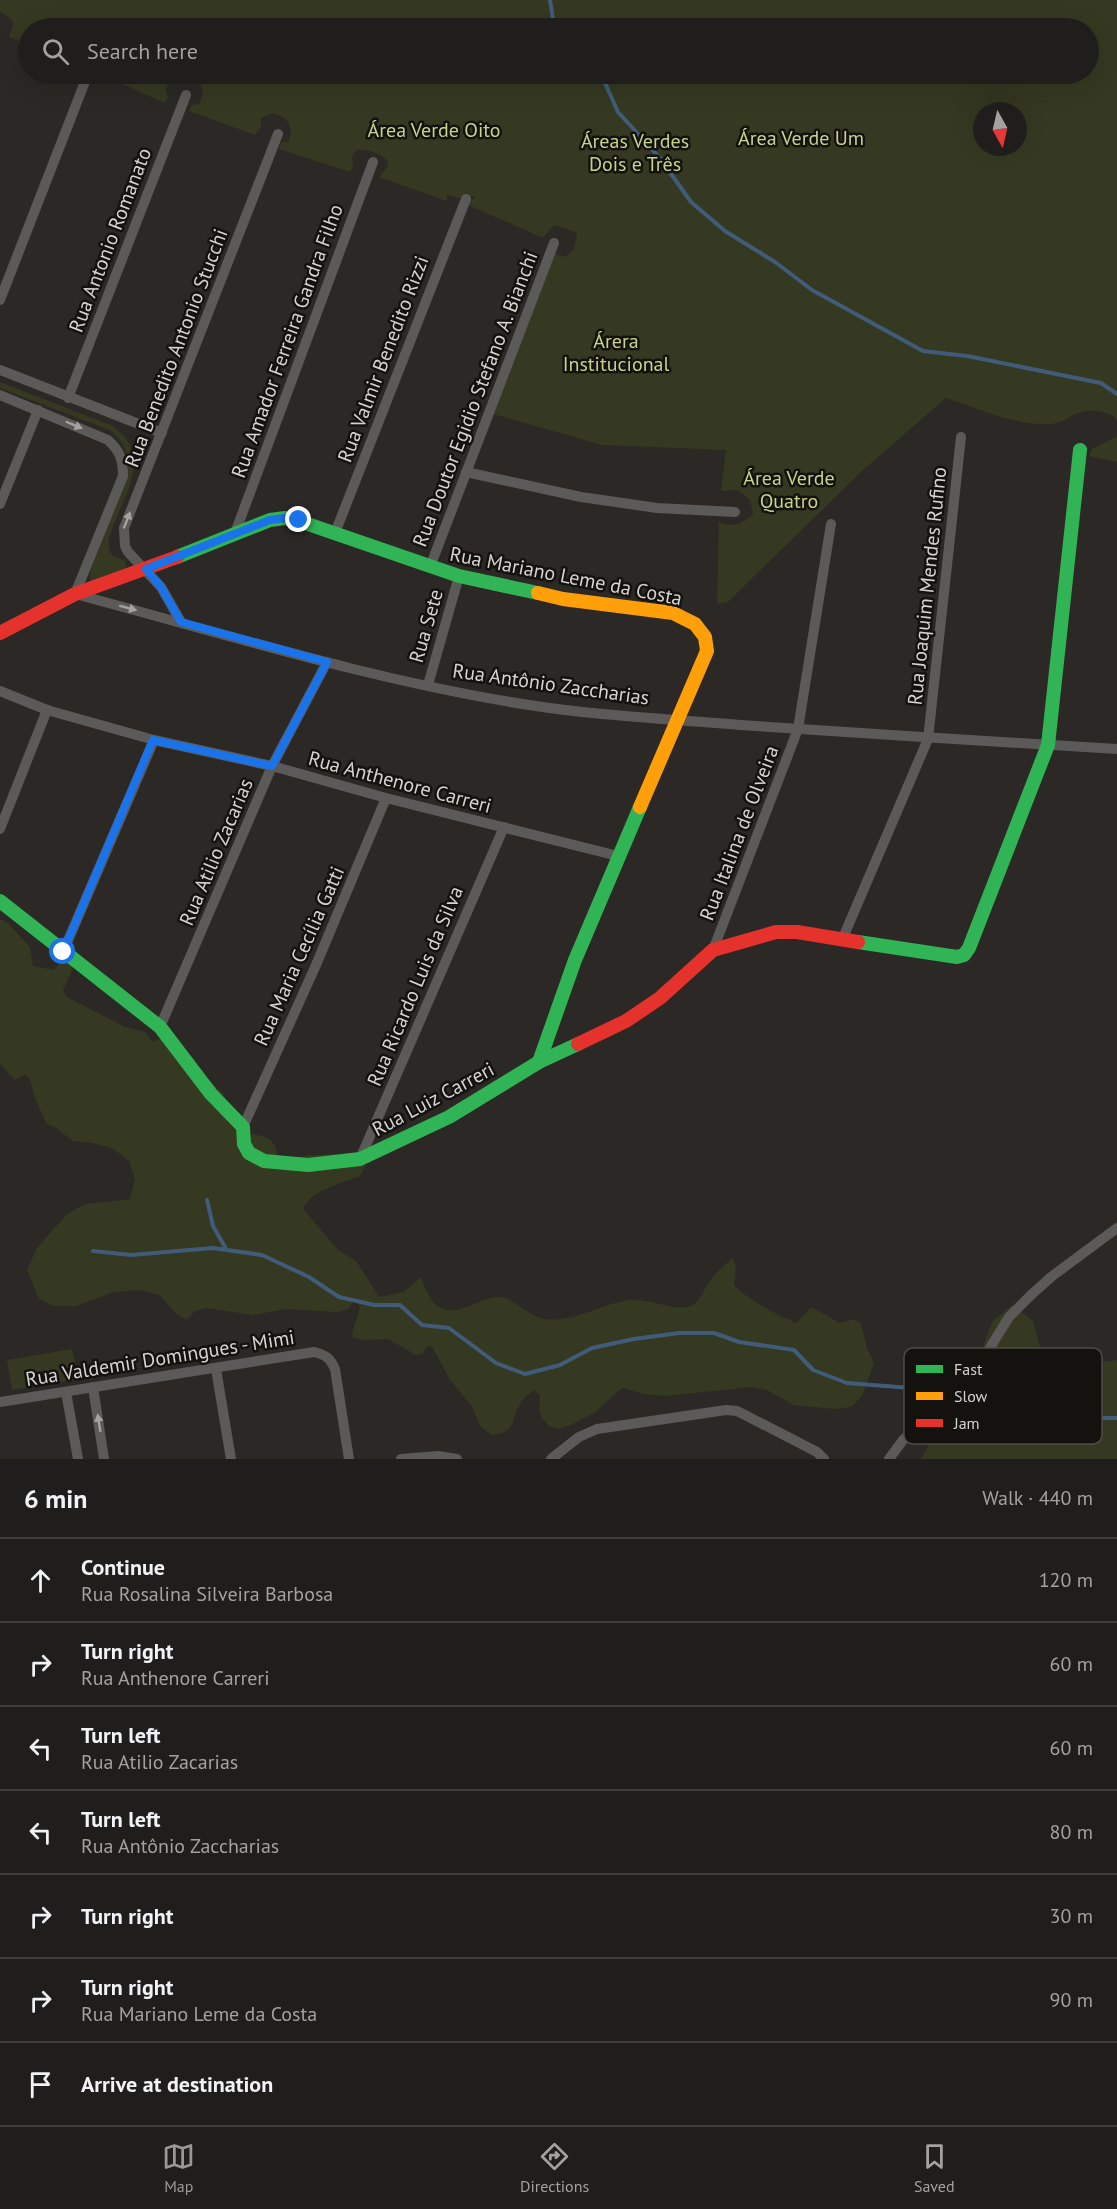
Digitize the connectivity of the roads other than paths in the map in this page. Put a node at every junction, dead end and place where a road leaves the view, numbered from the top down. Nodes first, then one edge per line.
1 (84, 84) edge
2 (186, 95) dead end
3 (278, 134) dead end
4 (373, 162) dead end
5 (466, 199) dead end
6 (554, 243) dead end
7 (0, 300) edge
8 (0, 370) edge
9 (0, 395) edge
10 (68, 398) junction
11 (38, 410) junction
12 (162, 433) junction
13 (961, 437) dead end
14 (1080, 450) dead end
15 (466, 472) junction
16 (0, 504) edge
17 (735, 512) dead end
18 (831, 524) dead end
19 (235, 533) junction
20 (334, 533) junction
21 (430, 567) junction
22 (146, 569) junction
23 (459, 576) junction
24 (75, 594) junction
25 (181, 622) junction
26 (0, 633) edge
27 (327, 662) junction
28 (428, 686) junction
29 (0, 691) edge
30 (47, 710) junction
31 (677, 720) junction
32 (798, 729) junction
33 (928, 738) junction
34 (153, 740) junction
35 (1048, 745) junction
36 (1117, 749) edge
37 (272, 766) junction
38 (386, 798) junction
39 (504, 827) junction
40 (0, 829) edge
41 (618, 856) junction
42 (0, 901) edge
43 (842, 940) junction
44 (713, 950) junction
45 (63, 952) junction
46 (160, 1027) junction
47 (539, 1062) junction
48 (243, 1126) junction
49 (360, 1159) junction
50 (1117, 1228) edge
51 (989, 1348) edge
52 (216, 1369) junction
53 (93, 1387) junction
54 (66, 1392) junction
55 (0, 1402) edge
56 (904, 1439) edge
57 (78, 1459) edge
58 (104, 1459) edge
59 (231, 1459) edge
60 (349, 1459) edge
61 (401, 1459) edge
62 (457, 1459) edge
63 (551, 1459) edge
64 (824, 1459) edge
65 (889, 1459) edge

1 - 7 street
2 - 10 street, Rua Antonio Romanato
3 - 12 street, Rua Benedito Antonio Stucchi
4 - 19 street, Rua Amador Ferreira Gandra Filho
5 - 20 street, Rua Valmir Benedito Rizzi
6 - 15 street, Rua Doutor Egidio Stefano A. Bianchi
8 - 10 street
9 - 11 street
10 - 12 street
11 - 16 street
11 -> 24 street
22 -> 12 street, Rua Benedito Antonio Stucchi
13 - 33 street, Rua Joaquim Mendes Rufino
14 - 35 street
15 - 17 street
15 - 21 street, Rua Doutor Egidio Stefano A. Bianchi
18 - 32 street, Rua Italina de Olveira
19 - 20 street, Rua Mariano Leme da Costa
19 - 22 street, Rua Mariano Leme da Costa
20 - 21 street, Rua Mariano Leme da Costa
21 - 23 street, Rua Mariano Leme da Costa
22 - 24 street, Rua Mariano Leme da Costa
22 - 25 street, Rua Benedito Antonio Stucchi
23 - 28 street, Rua Sete
23 - 31 street, Rua Mariano Leme da Costa
24 -> 25 street, Rua Antônio Zaccharias
24 - 26 street
25 - 27 street, Rua Antônio Zaccharias
27 - 28 street, Rua Antônio Zaccharias
27 - 37 street, Rua Atilio Zacarias
28 - 31 street, Rua Antônio Zaccharias
29 - 30 street, Rua Anthenore Carreri
30 - 34 street, Rua Anthenore Carreri
30 - 40 street
31 - 32 street, Rua Antônio Zaccharias
31 - 41 street
32 - 33 street, Rua Antônio Zaccharias
32 - 44 street, Rua Italina de Olveira
33 - 35 street, Rua Antônio Zaccharias
33 - 43 street, Rua Joaquim Mendes Rufino
34 - 37 street, Rua Anthenore Carreri
34 - 45 street
35 - 36 street, Rua Antônio Zaccharias
35 - 43 street, Rua Luiz Carreri
37 - 38 street, Rua Anthenore Carreri
37 - 46 street, Rua Atilio Zacarias
38 - 39 street, Rua Anthenore Carreri
38 - 48 street, Rua Maria Cecília Gatti
39 - 41 street, Rua Anthenore Carreri
39 - 49 street, Rua Ricardo Luis da Silva
41 - 47 street
42 - 45 street, Rua Luiz Carreri
43 - 44 street, Rua Luiz Carreri
44 - 47 street, Rua Luiz Carreri
45 - 46 street, Rua Luiz Carreri
46 - 48 street, Rua Luiz Carreri
47 - 49 street, Rua Luiz Carreri
48 - 49 street, Rua Luiz Carreri
50 - 51 street
52 - 53 street, Rua Valdemir Domingues - Mimi
52 - 59 street
52 - 60 street, Rua Valdemir Domingues - Mimi
53 - 54 street, Rua Valdemir Domingues - Mimi
58 -> 53 street
54 - 55 street, Rua Valdemir Domingues - Mimi
54 - 57 street
56 - 65 street
61 - 62 street
63 - 64 street

